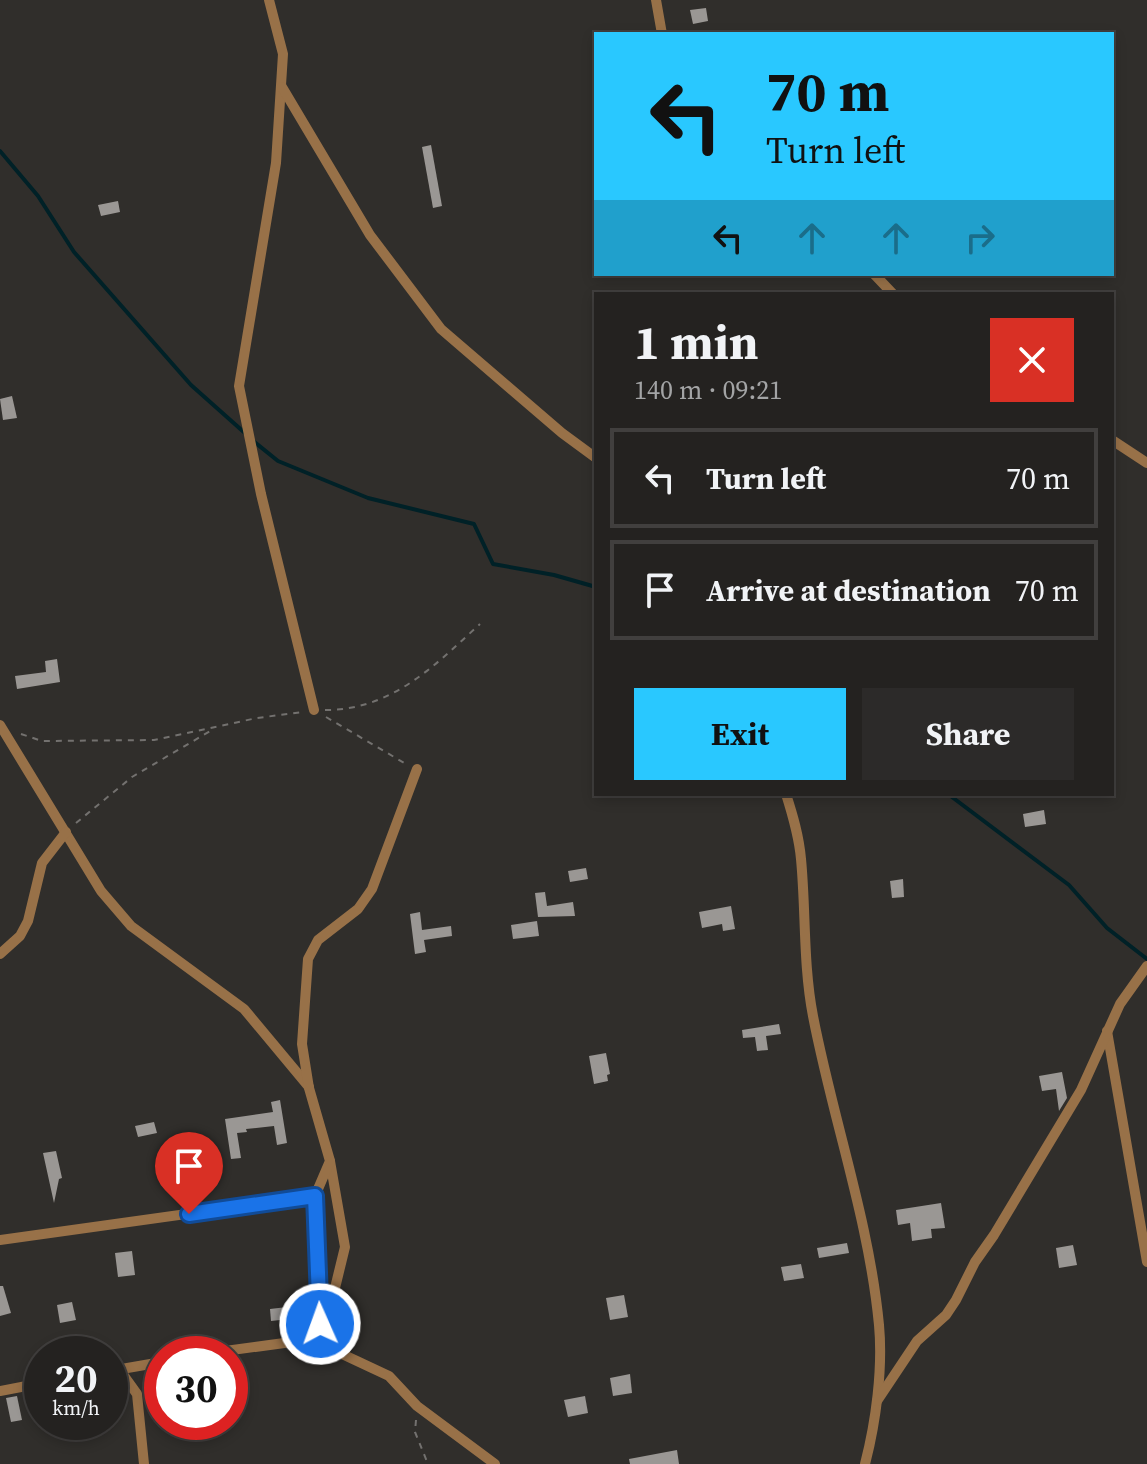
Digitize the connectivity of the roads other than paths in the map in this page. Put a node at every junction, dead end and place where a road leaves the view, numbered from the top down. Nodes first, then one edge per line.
1 (269, 0) edge
2 (656, 0) edge
3 (662, 32) edge
4 (281, 85) junction
5 (876, 276) edge
6 (891, 292) edge
7 (1114, 441) edge
8 (594, 457) edge
9 (1147, 463) edge
10 (314, 710) road end
11 (2, 727) edge
12 (417, 769) road end
13 (787, 796) edge
14 (66, 832) junction
15 (0, 954) edge
16 (1147, 966) edge
17 (1107, 1029) junction
18 (309, 1088) junction
19 (330, 1161) junction
20 (315, 1196) junction
21 (0, 1240) edge
22 (1147, 1262) edge
23 (319, 1311) junction
24 (248, 1348) edge
25 (128, 1385) edge
26 (24, 1386) edge
27 (0, 1391) edge
28 (876, 1403) junction
29 (144, 1464) edge
30 (495, 1464) edge
31 (865, 1464) edge

1 - 4 street
2 - 3 street
4 - 8 street
4 - 10 street
5 - 6 street
7 - 9 street
11 - 14 street
12 - 18 street
13 - 28 street
14 - 15 street
14 - 18 street
16 - 17 street
17 - 22 street
17 - 28 street
18 - 19 street
19 - 20 street
19 - 23 street
20 - 21 street
20 - 23 street
23 - 24 street
23 - 30 street
25 - 29 street
26 - 27 street
28 - 31 street

